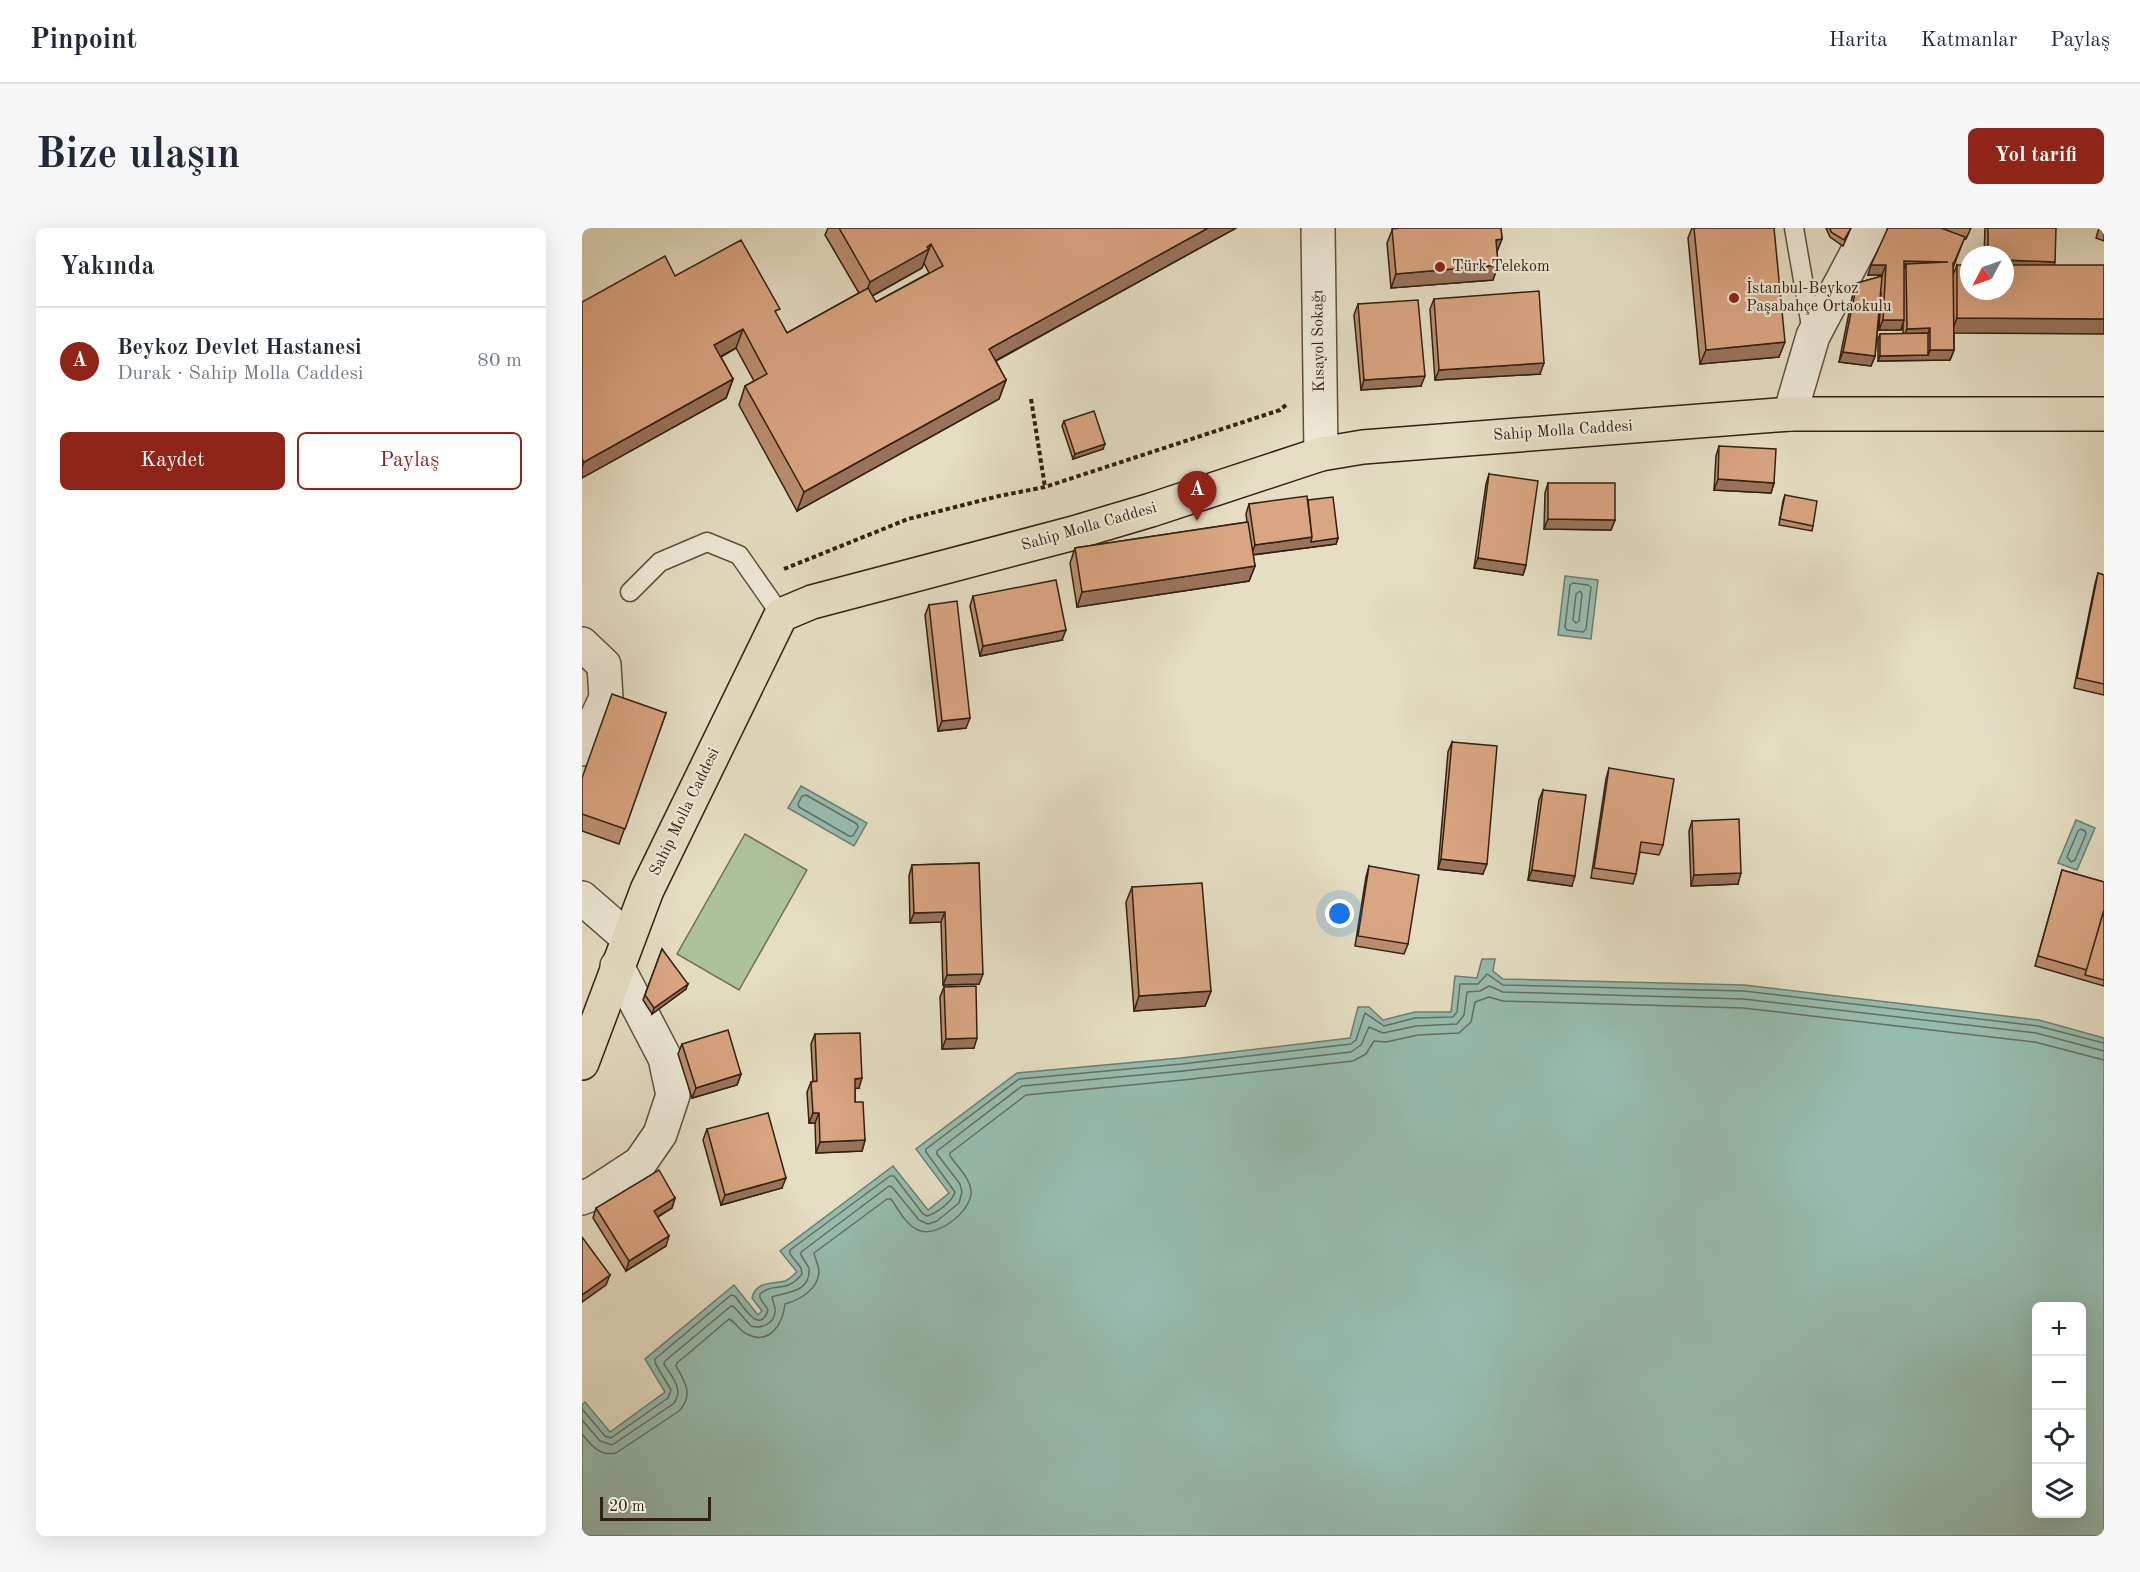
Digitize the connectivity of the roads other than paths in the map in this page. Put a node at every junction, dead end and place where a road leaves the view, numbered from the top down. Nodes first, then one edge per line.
1 (1318, 228) edge
2 (1794, 228) edge
3 (1870, 228) edge
4 (1813, 336) junction
5 (1790, 414) junction
6 (2104, 414) edge
7 (1321, 454) junction
8 (630, 592) dead end
9 (781, 615) junction
10 (582, 644) edge
11 (582, 749) edge
12 (582, 898) edge
13 (622, 952) junction
14 (582, 1063) edge
15 (582, 1198) edge

1 - 7 street, Kısayol Sokağı
2 - 4 lane
3 - 4 street
4 - 5 street
5 - 6 main road, Sahip Molla Caddesi
5 - 7 main road, Sahip Molla Caddesi
7 - 9 main road, Sahip Molla Caddesi
8 - 9 lane
9 - 13 main road, Sahip Molla Caddesi
10 - 11 street
12 - 13 street
13 - 14 main road, Sahip Molla Caddesi
13 - 15 street

